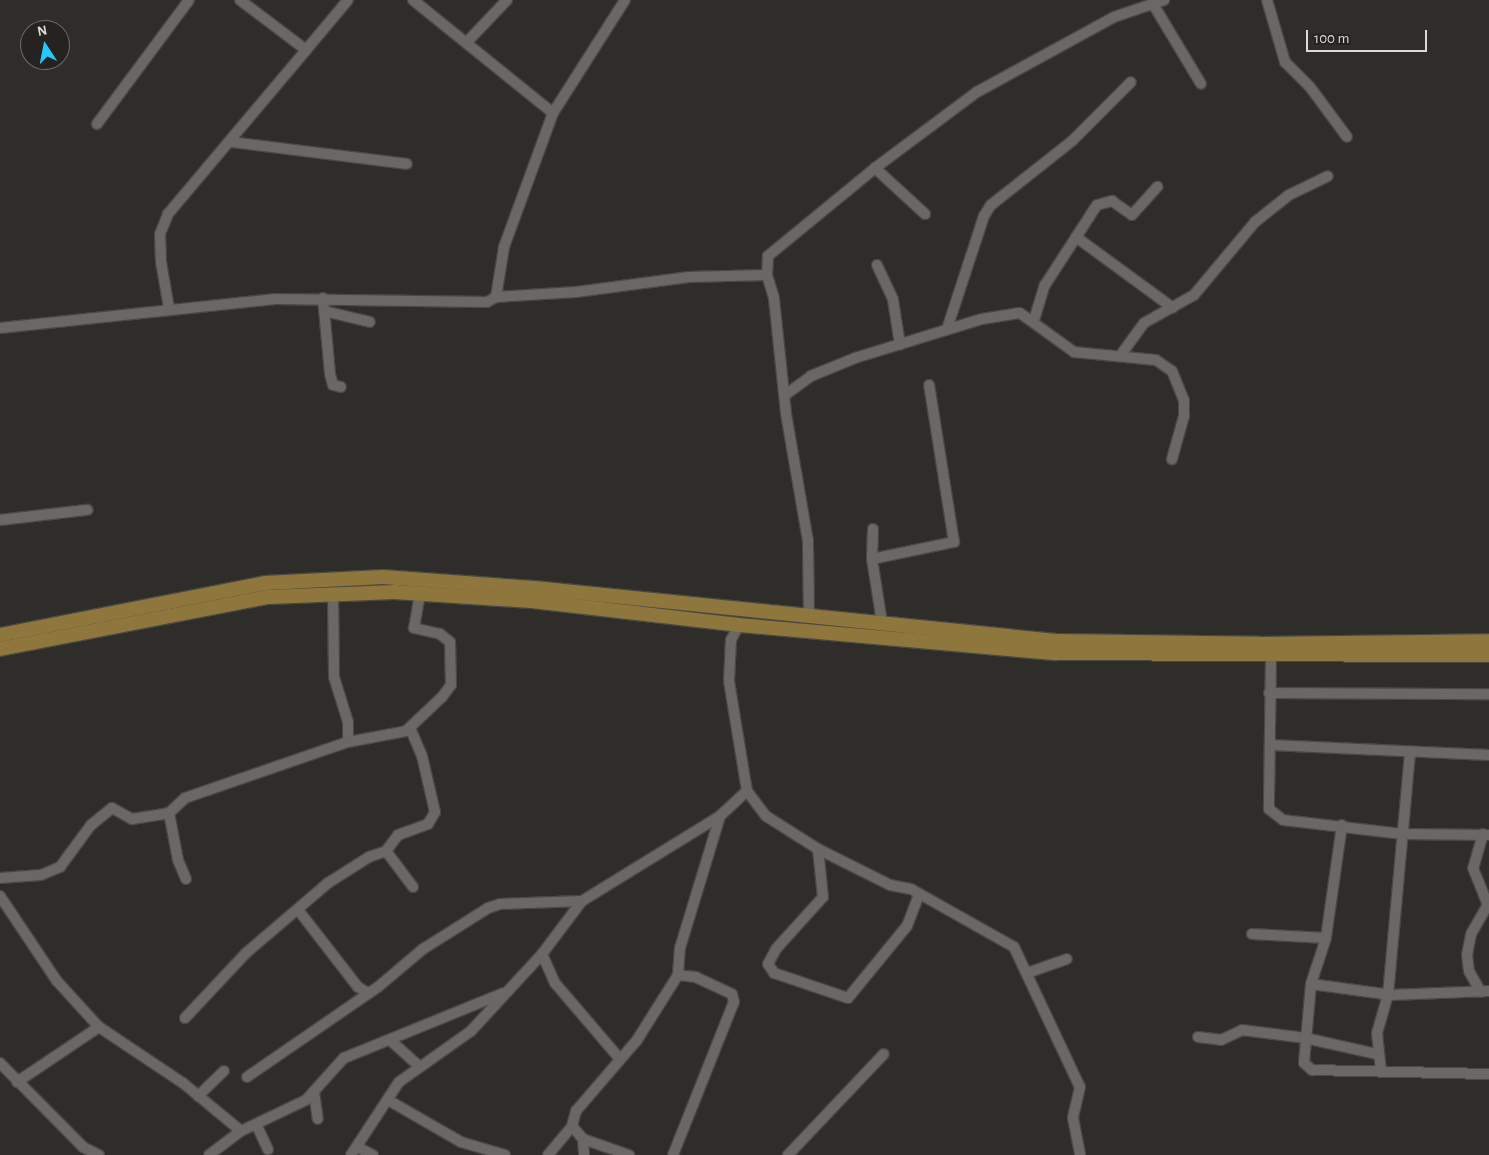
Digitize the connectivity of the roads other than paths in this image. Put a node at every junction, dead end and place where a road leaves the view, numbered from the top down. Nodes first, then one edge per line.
1 (189, 0) edge
2 (240, 0) edge
3 (348, 0) edge
4 (413, 0) edge
5 (507, 0) edge
6 (625, 0) edge
7 (1164, 0) edge
8 (1267, 0) edge
9 (1152, 4) junction
10 (467, 42) junction
11 (306, 50) junction
12 (1131, 82) dead end
13 (1202, 84) dead end
14 (553, 113) junction
15 (97, 124) dead end
16 (1347, 137) dead end
17 (231, 142) junction
18 (407, 164) dead end
19 (874, 168) junction
20 (1328, 176) dead end
21 (1157, 186) dead end
22 (925, 214) dead end
23 (1076, 236) junction
24 (877, 265) dead end
25 (767, 275) junction
26 (496, 297) junction
27 (323, 298) junction
28 (169, 308) junction
29 (1173, 308) junction
30 (324, 311) junction
31 (1034, 320) junction
32 (370, 322) dead end
33 (0, 328) edge
34 (948, 329) junction
35 (900, 344) junction
36 (1120, 356) junction
37 (929, 385) dead end
38 (341, 387) dead end
39 (784, 395) junction
40 (1172, 459) dead end
41 (87, 510) dead end
42 (0, 520) edge
43 (873, 529) dead end
44 (872, 559) junction
45 (396, 578) junction
46 (395, 592) junction
47 (420, 592) junction
48 (333, 593) junction
49 (809, 615) junction
50 (882, 622) junction
51 (739, 625) junction
52 (0, 635) edge
53 (1489, 641) edge
54 (1451, 648) junction
55 (0, 649) edge
56 (1489, 655) edge
57 (1271, 656) junction
58 (1269, 693) junction
59 (1489, 694) edge
60 (410, 728) junction
61 (348, 742) junction
62 (1271, 744) junction
63 (1410, 752) junction
64 (1489, 756) edge
65 (747, 792) junction
66 (169, 813) junction
67 (720, 816) junction
68 (1342, 825) junction
69 (1402, 834) junction
70 (1486, 835) edge
71 (818, 849) junction
72 (386, 851) junction
73 (0, 878) edge
74 (186, 879) dead end
75 (413, 887) dead end
76 (919, 894) junction
77 (0, 896) edge
78 (582, 901) junction
79 (1489, 905) edge
80 (299, 910) junction
81 (1252, 934) dead end
82 (1326, 938) junction
83 (542, 954) junction
84 (1067, 959) dead end
85 (1027, 973) junction
86 (678, 975) junction
87 (1311, 984) junction
88 (358, 987) junction
89 (505, 992) junction
90 (1485, 992) edge
91 (368, 993) junction
92 (1388, 995) junction
93 (359, 1000) junction
94 (186, 1018) dead end
95 (99, 1027) junction
96 (1198, 1037) dead end
97 (1305, 1038) junction
98 (390, 1040) junction
99 (884, 1054) dead end
100 (1377, 1054) junction
101 (620, 1059) junction
102 (0, 1063) edge
103 (419, 1066) junction
104 (224, 1071) dead end
105 (1381, 1071) junction
106 (1489, 1074) edge
107 (247, 1077) dead end
108 (17, 1082) junction
109 (314, 1092) junction
110 (198, 1096) junction
111 (388, 1100) junction
112 (318, 1119) dead end
113 (257, 1126) junction
114 (572, 1126) junction
115 (241, 1131) junction
116 (583, 1138) junction
117 (268, 1150) dead end
118 (354, 1151) edge
119 (99, 1155) edge
120 (209, 1155) edge
121 (373, 1155) edge
122 (505, 1155) edge
123 (548, 1155) edge
124 (584, 1155) edge
125 (629, 1155) edge
126 (673, 1155) edge
127 (788, 1155) edge
128 (1080, 1155) edge

1 - 15 street
2 - 11 street
3 - 11 street
4 - 10 street
5 - 10 street
6 - 14 street
7 - 9 street
8 - 16 street
9 - 13 street
9 - 19 street
10 - 14 street
11 - 17 street
12 - 34 street
14 - 26 street
17 - 18 street
17 - 28 street
19 - 22 street
19 - 25 street
20 - 29 street
21 - 23 street
23 - 29 street
23 - 31 street
24 - 35 street
25 - 26 street
25 - 39 street
26 - 27 street
27 - 28 street
27 - 30 street
28 - 33 street
29 - 36 street
30 - 32 street
30 - 38 street
31 - 34 street
31 - 36 street
34 - 35 street
35 - 39 street
36 - 40 street
37 - 44 street
39 - 49 street
41 - 42 street
43 - 44 street
44 - 50 street
45 - 46 main road
45 - 49 main road
45 - 52 main road
46 - 47 main road
46 - 48 main road
47 - 51 main road
47 - 60 street
48 - 55 main road
48 - 61 street
49 - 50 main road
50 - 54 main road
51 - 57 main road
51 - 65 street
53 - 54 main road
54 - 56 main road
54 - 57 main road
57 - 58 street
58 - 59 street
58 - 62 street
60 - 61 street
60 - 72 street
61 - 66 street
62 - 63 street
62 - 68 street
63 - 64 street
63 - 69 street
65 - 67 street
65 - 71 street
66 - 73 street
66 - 74 street
67 - 78 street
67 - 86 street
68 - 69 street
68 - 82 street
69 - 70 street
69 - 92 street
70 - 79 street
71 - 76 street
71 - 76 street
72 - 75 street
72 - 80 street
76 - 85 street
77 - 95 street
78 - 83 street
78 - 91 street
79 - 90 street
80 - 88 street
80 - 94 street
81 - 82 street
82 - 87 street
83 - 89 street
83 - 101 street
84 - 85 street
85 - 128 street
86 - 101 street
86 - 126 street
87 - 92 street
87 - 97 street
88 - 91 street
88 - 93 street
89 - 98 street
89 - 103 street
90 - 92 street
91 - 93 street
92 - 100 street
93 - 107 street
95 - 108 street
95 - 110 street
96 - 97 street
97 - 100 street
97 - 105 street
98 - 103 street
98 - 109 street
99 - 127 street
100 - 105 street
101 - 114 street
102 - 108 street
103 - 111 street
104 - 110 street
105 - 106 street
108 - 119 street
109 - 112 street
109 - 113 street
110 - 115 street
111 - 118 street
111 - 122 street
113 - 115 street
113 - 117 street
114 - 116 street
114 - 123 street
115 - 120 street
116 - 124 street
116 - 125 street
118 - 121 street

